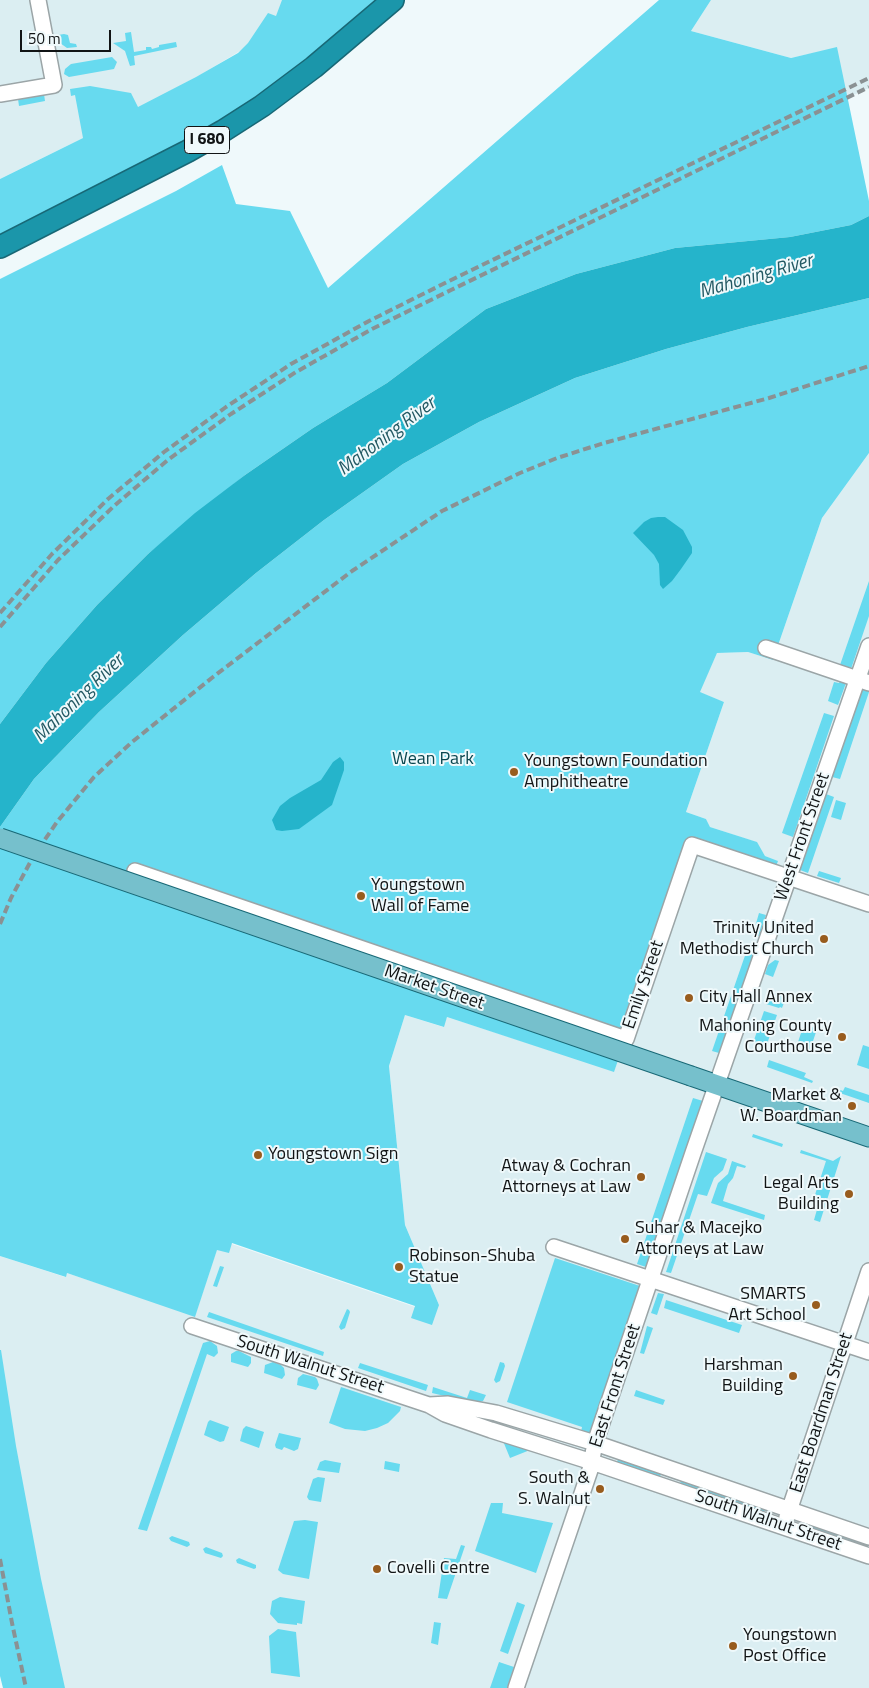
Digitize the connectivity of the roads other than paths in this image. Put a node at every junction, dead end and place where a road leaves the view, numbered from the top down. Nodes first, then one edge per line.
1 (38, 0) edge
2 (393, 0) edge
3 (0, 94) edge
4 (0, 246) edge
5 (869, 646) edge
6 (766, 648) dead end
7 (863, 681) edge
8 (0, 838) edge
9 (135, 871) dead end
10 (789, 877) junction
11 (869, 904) edge
12 (717, 1085) junction
13 (869, 1137) edge
14 (554, 1247) dead end
15 (869, 1271) edge
16 (651, 1279) junction
17 (192, 1326) dead end
18 (844, 1344) junction
19 (869, 1352) edge
20 (429, 1404) junction
21 (595, 1443) junction
22 (592, 1462) junction
23 (673, 1470) junction
24 (667, 1487) junction
25 (790, 1510) junction
26 (784, 1526) junction
27 (869, 1537) edge
28 (869, 1556) edge
29 (516, 1688) edge

1 - 3 street
2 - 4 highway, I 680
5 - 7 street, West Front Street
6 - 7 street
7 - 10 street, West Front Street
8 - 12 main road, Market Street, bridge
9 - 10 street, Emily Street
10 - 11 street
10 - 12 street, West Front Street
12 - 13 main road, Market Street
12 - 16 street, East Front Street
14 - 16 street
15 - 18 street, East Boardman Street
16 - 18 street
16 - 21 street, East Front Street
17 - 20 street, South Walnut Street
18 - 19 street
18 - 25 street, East Boardman Street
20 - 21 street, South Walnut Street
20 - 22 street, South Walnut Street
21 - 22 street, East Front Street
21 - 23 street, South Walnut Street
22 - 24 street, South Walnut Street
22 - 29 street, East Front Street
23 - 24 street
23 - 25 street, South Walnut Street
24 - 26 street, South Walnut Street
25 - 26 street, East Boardman Street
25 - 27 street, South Walnut Street
26 - 28 street, South Walnut Street

